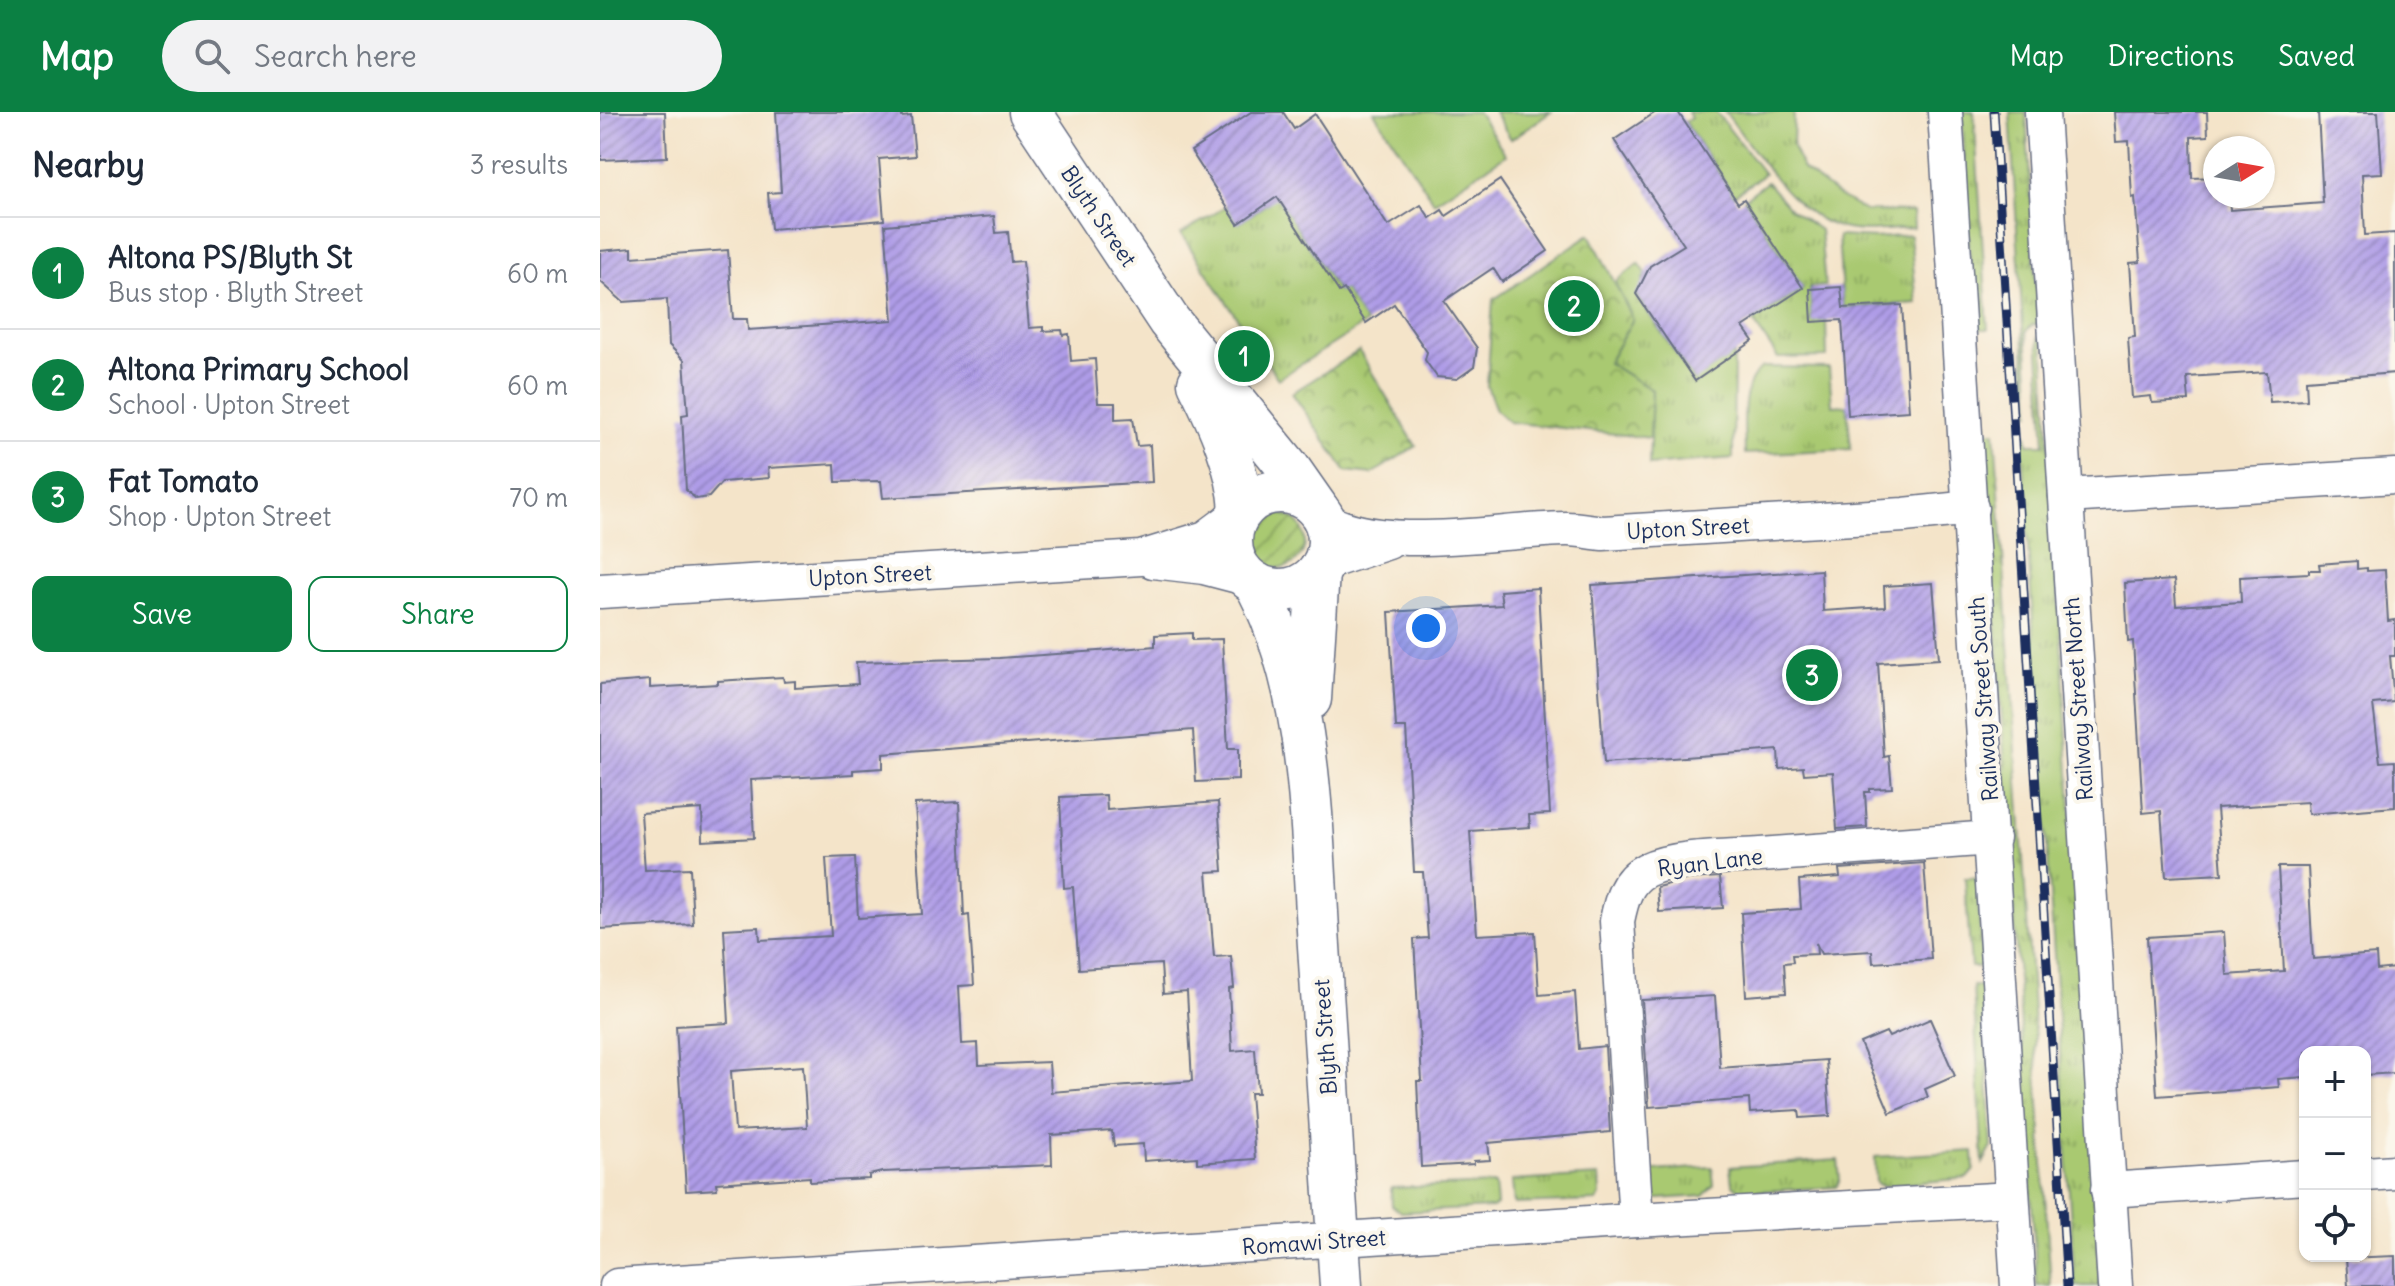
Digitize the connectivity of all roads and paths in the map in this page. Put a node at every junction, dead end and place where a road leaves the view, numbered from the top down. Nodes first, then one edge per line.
1 (1030, 112) edge
2 (1945, 112) edge
3 (2042, 112) edge
4 (1169, 321) junction
5 (2395, 476) edge
6 (2066, 496) junction
7 (1971, 508) junction
8 (1239, 512) junction
9 (1320, 514) junction
10 (1404, 538) junction
11 (1141, 558) junction
12 (1321, 568) junction
13 (1251, 581) junction
14 (600, 591) edge
15 (1308, 788) junction
16 (1992, 838) junction
17 (2395, 1172) edge
18 (2371, 1174) edge
19 (2299, 1177) edge
20 (2108, 1190) junction
21 (2012, 1199) junction
22 (1636, 1220) junction
23 (1338, 1241) junction
24 (617, 1286) edge
25 (1341, 1286) edge
26 (2018, 1286) edge
27 (2115, 1286) edge

1 - 4 street, Blyth Street
2 - 7 street, Railway Street South
3 - 6 street, Railway Street North
4 - 8 street, Blyth Street
4 - 9 street, Blyth Street
5 - 6 street
6 - 20 street, Railway Street North
7 - 10 street, Upton Street
7 - 16 street, Railway Street South
8 - 9 street
8 - 11 street, Upton Street
8 - 13 street
9 - 10 street, Upton Street
9 - 12 street
10 - 12 street, Upton Street
11 - 13 street, Upton Street
11 - 14 street, Upton Street
12 - 13 street
12 - 15 street, Blyth Street
13 - 15 street, Blyth Street
15 - 23 street, Blyth Street
16 - 21 street, Railway Street South
16 - 22 street, Ryan Lane
17 - 18 street
19 - 20 street
20 - 27 street, Railway Street North
21 - 22 street, Romawi Street
21 - 26 street, Railway Street South
22 - 23 street, Romawi Street
23 - 24 street, Romawi Street
23 - 25 street, Blyth Street

